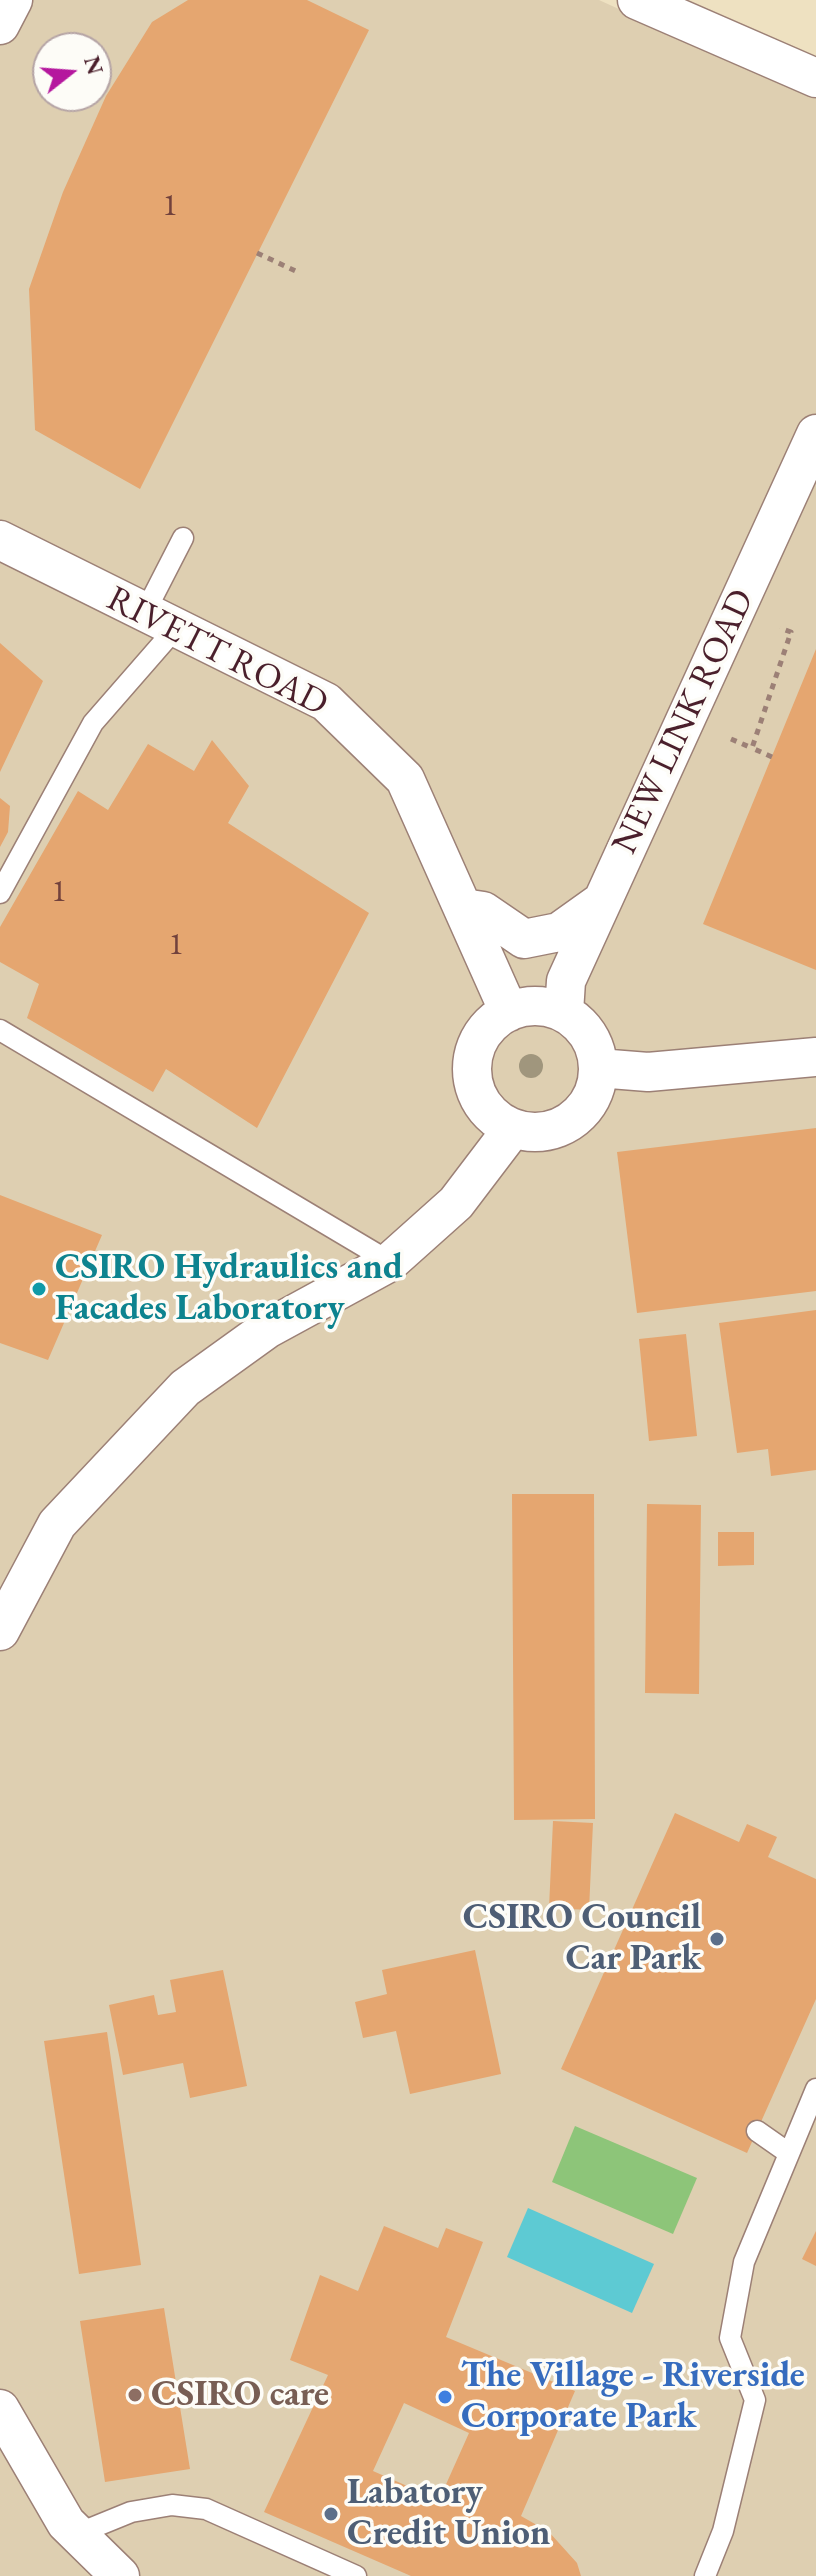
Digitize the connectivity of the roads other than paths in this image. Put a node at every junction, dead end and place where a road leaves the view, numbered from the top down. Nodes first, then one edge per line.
1 (13, 0) edge
2 (637, 0) edge
3 (0, 25) edge
4 (816, 78) edge
5 (816, 434) edge
6 (183, 538) dead end
7 (0, 540) edge
8 (160, 621) junction
9 (0, 893) edge
10 (602, 901) junction
11 (463, 908) junction
12 (509, 1012) junction
13 (564, 1012) junction
14 (0, 1030) edge
15 (816, 1057) edge
16 (598, 1068) junction
17 (513, 1128) junction
18 (390, 1262) junction
19 (0, 1631) edge
20 (816, 2089) edge
21 (757, 2131) dead end
22 (787, 2152) junction
23 (0, 2409) edge
24 (77, 2534) junction
25 (120, 2576) edge
26 (356, 2576) edge
27 (705, 2576) edge

1 - 3 street
2 - 4 street
5 - 10 street, NEW LINK ROAD
6 - 8 lane
7 - 8 street, RIVETT ROAD
8 - 9 lane
8 - 11 street, RIVETT ROAD
10 - 11 street
10 - 13 street, NEW LINK ROAD
11 - 12 street, RIVETT ROAD
12 - 13 street
12 - 17 street
13 - 16 street
14 - 18 lane
15 - 16 street
16 - 17 street
17 - 18 street
18 - 19 street
20 - 22 lane
21 - 22 lane
22 - 27 lane
23 - 24 street
24 - 25 street
24 - 26 lane

